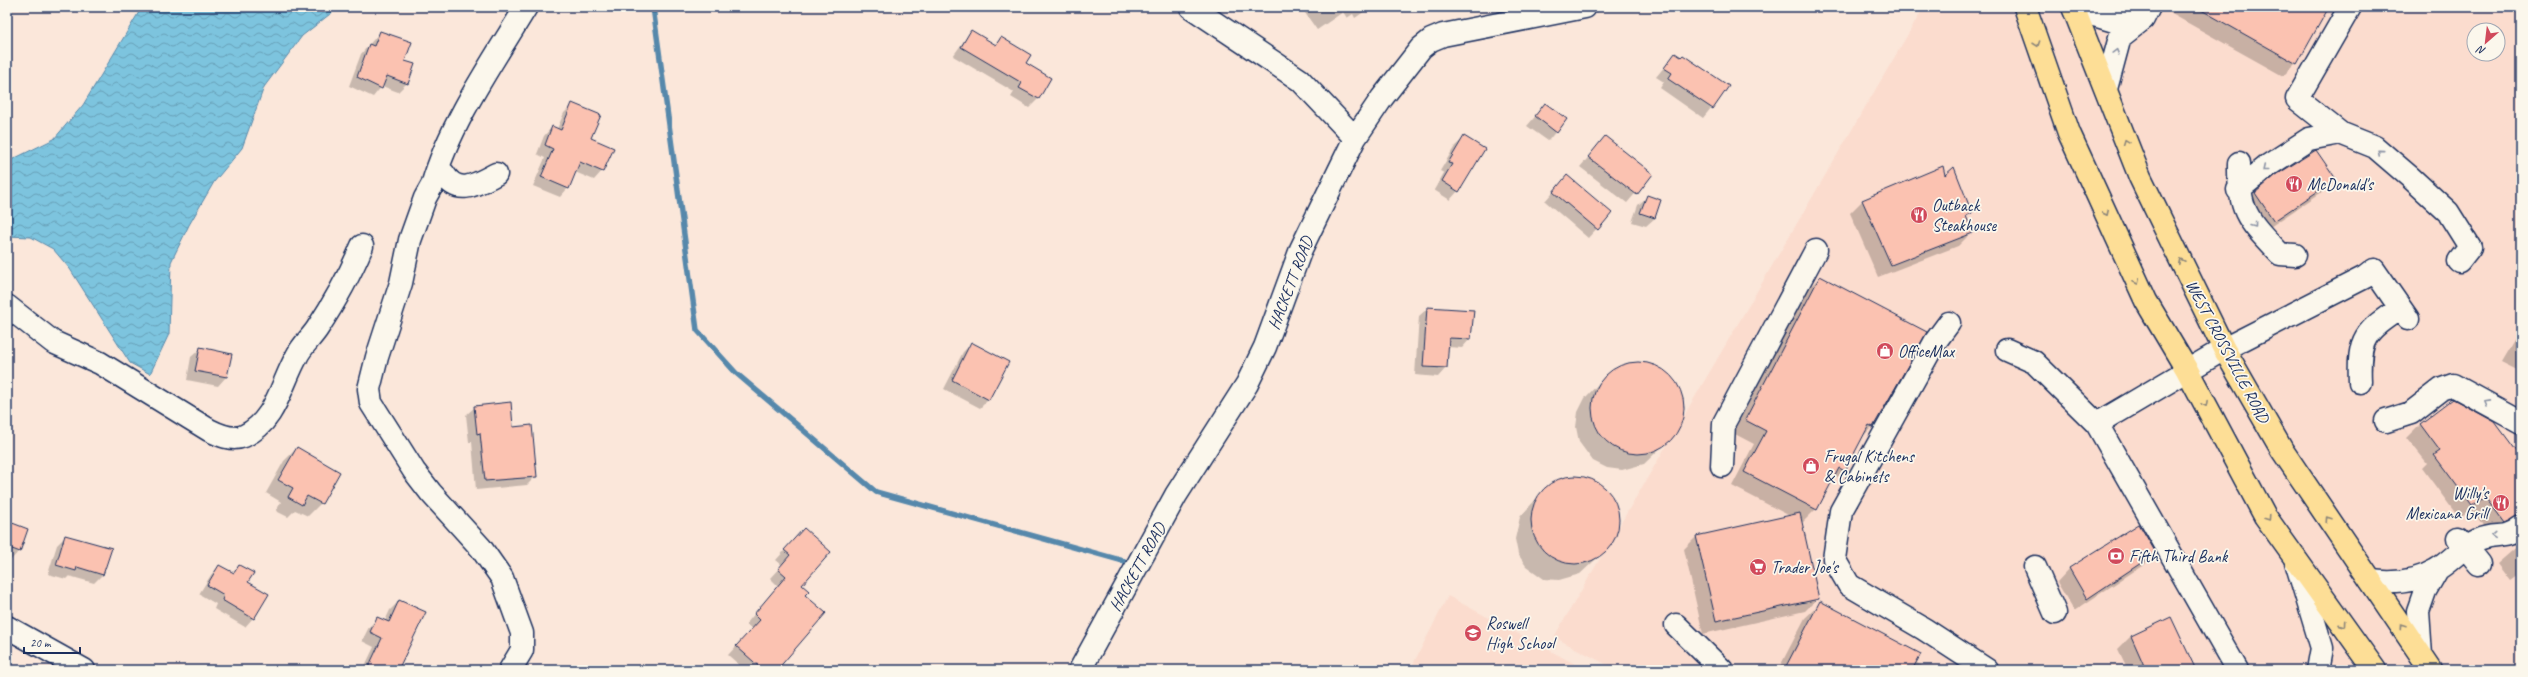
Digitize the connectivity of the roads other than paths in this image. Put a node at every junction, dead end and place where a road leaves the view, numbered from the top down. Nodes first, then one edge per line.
1 (526, 7) edge
2 (1192, 7) edge
3 (1585, 7) edge
4 (2024, 7) edge
5 (2350, 7) edge
6 (2074, 8) edge
7 (2146, 13) edge
8 (2106, 89) junction
9 (2340, 133) junction
10 (1355, 138) junction
11 (2239, 163) dead end
12 (496, 174) dead end
13 (432, 186) junction
14 (2238, 190) junction
15 (362, 246) dead end
16 (1816, 250) dead end
17 (2295, 255) dead end
18 (2460, 261) dead end
19 (7, 306) edge
20 (1949, 323) dead end
21 (2224, 349) junction
22 (2007, 350) dead end
23 (2187, 370) junction
24 (2360, 382) dead end
25 (2386, 421) dead end
26 (2521, 422) edge
27 (2097, 424) junction
28 (1722, 466) dead end
29 (2521, 527) edge
30 (2461, 542) junction
31 (2295, 557) junction
32 (2479, 564) dead end
33 (2035, 567) dead end
34 (2437, 570) junction
35 (2371, 581) junction
36 (2055, 614) dead end
37 (1676, 625) dead end
38 (7, 627) edge
39 (2426, 662) edge
40 (84, 670) edge
41 (510, 670) edge
42 (1080, 670) edge
43 (1722, 670) edge
44 (1987, 670) edge
45 (2237, 670) edge
46 (2318, 670) edge
47 (2375, 670) edge

1 - 13 street
2 - 10 street
3 - 10 street, HACKETT ROAD
4 -> 23 main road
5 - 9 street
6 - 7 street
6 - 8 main road, WEST CROSSVILLE ROAD
8 -> 7 street
21 -> 8 main road, WEST CROSSVILLE ROAD
9 -> 14 street
18 -> 9 street
10 - 42 street, HACKETT ROAD
11 - 14 street
12 - 13 street
13 - 41 street
14 -> 17 street
15 - 19 street
16 - 28 street
20 - 44 street
21 - 23 street
21 - 24 street
35 -> 21 main road, WEST CROSSVILLE ROAD
22 - 27 street
23 - 27 street
23 -> 31 main road
26 -> 25 street
27 - 45 street
29 -> 30 street
30 - 32 street
30 - 34 street
31 - 46 street
31 -> 47 main road
33 - 36 street
34 - 35 street
34 - 39 street
39 -> 35 main road, WEST CROSSVILLE ROAD
37 - 43 street
38 - 40 street

